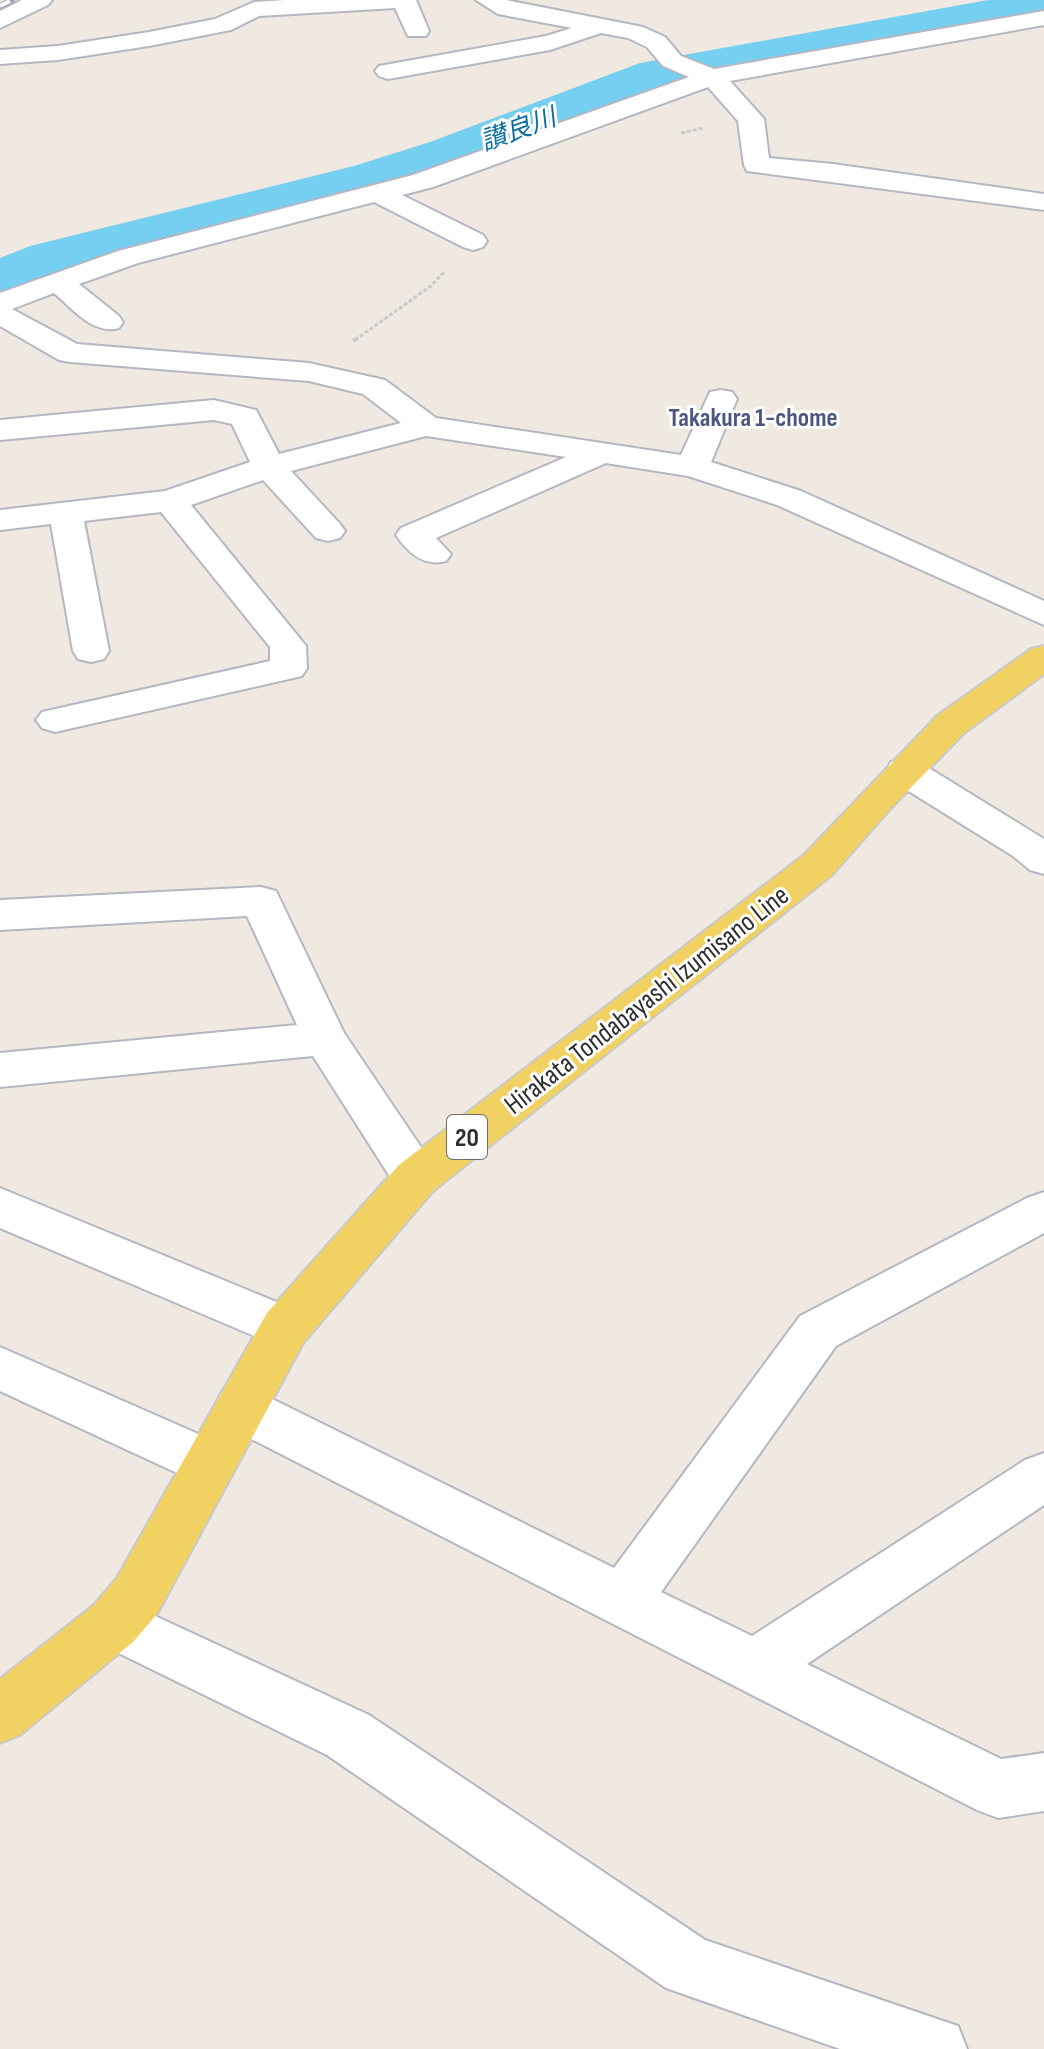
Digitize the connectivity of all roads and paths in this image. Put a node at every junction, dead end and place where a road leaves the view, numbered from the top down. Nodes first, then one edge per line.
1 (40, 0) edge
2 (404, 0) edge
3 (488, 0) edge
4 (295, 3) edge
5 (1044, 18) edge
6 (0, 21) edge
7 (601, 26) junction
8 (417, 31) dead end
9 (0, 57) edge
10 (388, 71) dead end
11 (712, 77) junction
12 (751, 119) junction
13 (673, 134) dead end
14 (377, 193) junction
15 (1044, 202) edge
16 (473, 241) joint
17 (57, 281) junction
18 (0, 303) edge
19 (0, 314) edge
20 (108, 322) dead end
21 (309, 372) junction
22 (721, 399) dead end
23 (426, 426) junction
24 (0, 430) edge
25 (603, 453) junction
26 (269, 467) junction
27 (693, 467) junction
28 (170, 501) junction
29 (66, 514) junction
30 (0, 520) edge
31 (328, 531) dead end
32 (434, 554) dead end
33 (1044, 614) edge
34 (91, 651) dead end
35 (1036, 672) edge
36 (55, 720) dead end
37 (905, 771) junction
38 (1044, 860) edge
39 (0, 915) edge
40 (325, 1039) junction
41 (0, 1070) edge
42 (416, 1178) junction
43 (0, 1207) edge
44 (1044, 1211) edge
45 (285, 1328) junction
46 (0, 1368) edge
47 (240, 1408) junction
48 (209, 1463) junction
49 (1044, 1476) edge
50 (623, 1600) junction
51 (114, 1623) junction
52 (755, 1666) junction
53 (0, 1715) edge
54 (1044, 1782) edge
55 (935, 2049) edge

1 - 6 street
2 - 4 street
2 - 8 street
3 - 7 street
4 - 9 street
5 - 11 street
7 - 10 street
7 - 11 street
11 - 12 street
11 - 14 street
12 - 13 path
12 - 15 street
14 - 16 street
14 - 17 street
16 - 21 path
17 - 18 street
17 - 20 street
19 - 21 street
21 - 23 street
22 - 27 street
23 - 25 street
23 - 26 street
24 - 26 street
25 - 27 street
25 - 32 street
26 - 28 street
26 - 31 street
27 - 33 street
28 - 29 street
28 - 36 street
29 - 30 street
29 - 34 street
35 - 37 main road, Hirakata Tondabayashi Izumisano Line / 20
37 - 38 street
37 - 42 main road, Hirakata Tondabayashi Izumisano Line / 20
39 - 40 street
40 - 41 street
40 - 42 street
42 - 45 main road, Hirakata Tondabayashi Izumisano Line / 20
43 - 45 street
44 - 50 street
45 - 47 main road, Hirakata Tondabayashi Izumisano Line / 20
46 - 48 street
47 - 48 main road, Hirakata Tondabayashi Izumisano Line / 20
47 - 50 street
48 - 51 main road, Hirakata Tondabayashi Izumisano Line / 20
49 - 52 street
50 - 52 street
51 - 53 main road, Hirakata Tondabayashi Izumisano Line / 20
51 - 55 street
52 - 54 street

